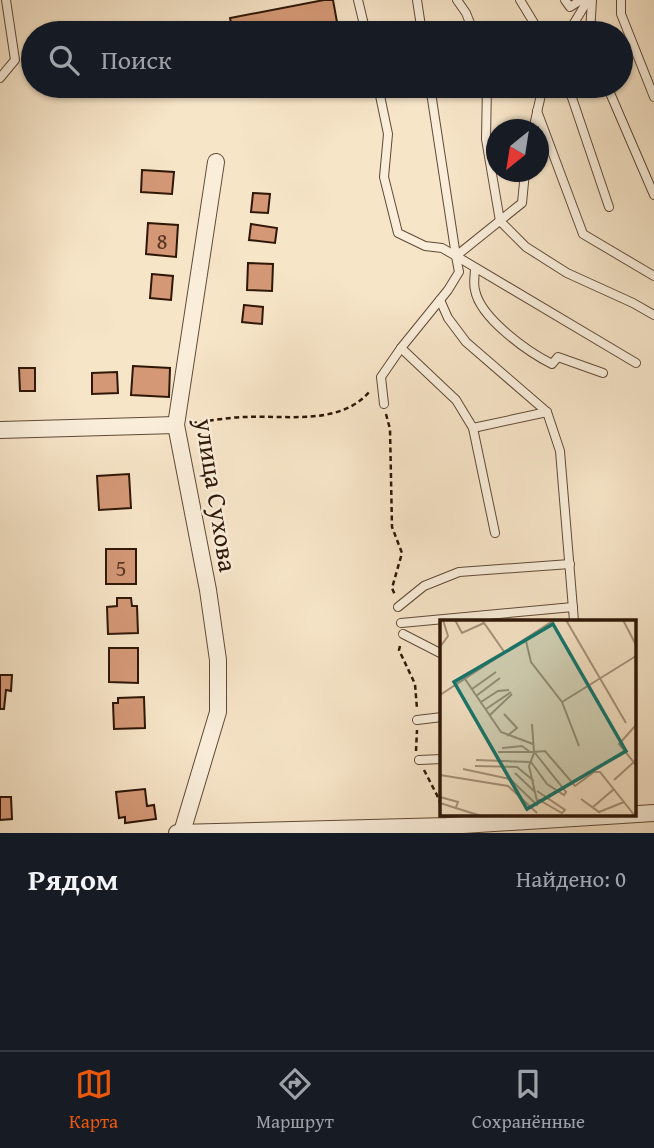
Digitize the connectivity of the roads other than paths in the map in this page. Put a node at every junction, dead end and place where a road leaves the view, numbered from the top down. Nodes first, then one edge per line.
1 (358, 0) edge
2 (417, 0) edge
3 (457, 0) edge
4 (520, 0) edge
5 (565, 0) edge
6 (581, 0) edge
7 (590, 0) edge
8 (621, 0) edge
9 (4, 3) edge
10 (363, 21) edge
11 (420, 21) edge
12 (469, 21) edge
13 (533, 21) edge
14 (576, 21) edge
15 (590, 21) edge
16 (624, 21) edge
17 (633, 44) edge
18 (0, 78) edge
19 (654, 97) edge
20 (380, 98) edge
21 (432, 98) edge
22 (486, 98) edge
23 (540, 98) edge
24 (572, 98) edge
25 (612, 98) edge
26 (537, 111) junction
27 (535, 119) edge
28 (216, 162) dead end
29 (524, 182) edge
30 (654, 195) edge
31 (609, 206) dead end
32 (500, 221) junction
33 (456, 256) junction
34 (475, 268) junction
35 (654, 276) edge
36 (440, 300) junction
37 (654, 315) edge
38 (401, 348) junction
39 (636, 363) dead end
40 (603, 373) dead end
41 (384, 404) dead end
42 (547, 412) junction
43 (176, 425) junction
44 (473, 428) junction
45 (0, 430) edge
46 (495, 533) dead end
47 (569, 564) junction
48 (398, 607) dead end
49 (573, 607) junction
50 (574, 620) edge
51 (401, 623) dead end
52 (403, 634) dead end
53 (440, 653) edge
54 (440, 717) edge
55 (417, 720) dead end
56 (440, 759) edge
57 (419, 760) dead end
58 (654, 813) edge
59 (636, 814) edge
60 (577, 816) edge
61 (317, 831) edge
62 (179, 833) edge

1 - 10 lane
2 - 11 lane
3 - 12 lane
4 - 13 lane
5 - 6 lane
7 - 14 lane
7 - 15 lane
8 - 16 lane
9 - 18 lane
17 - 19 lane
20 - 33 lane
21 - 33 lane
22 - 32 lane
23 - 26 lane
24 - 31 lane
25 - 30 lane
26 - 27 lane
26 - 35 lane
28 - 43 street, улица Сухова
29 - 32 lane
32 - 33 lane
32 - 37 lane
33 - 34 lane
33 - 36 lane
34 - 39 lane
34 - 40 lane
36 - 38 lane
36 - 42 lane
38 - 41 lane
38 - 44 lane
42 - 44 lane
42 - 47 lane
43 - 45 street
43 - 62 street, улица Сухова
44 - 46 lane
47 - 48 lane
47 - 49 lane
49 - 50 lane
49 - 51 lane
52 - 53 lane
54 - 55 lane
56 - 57 lane
58 - 59 street
60 - 61 street
61 - 62 street

